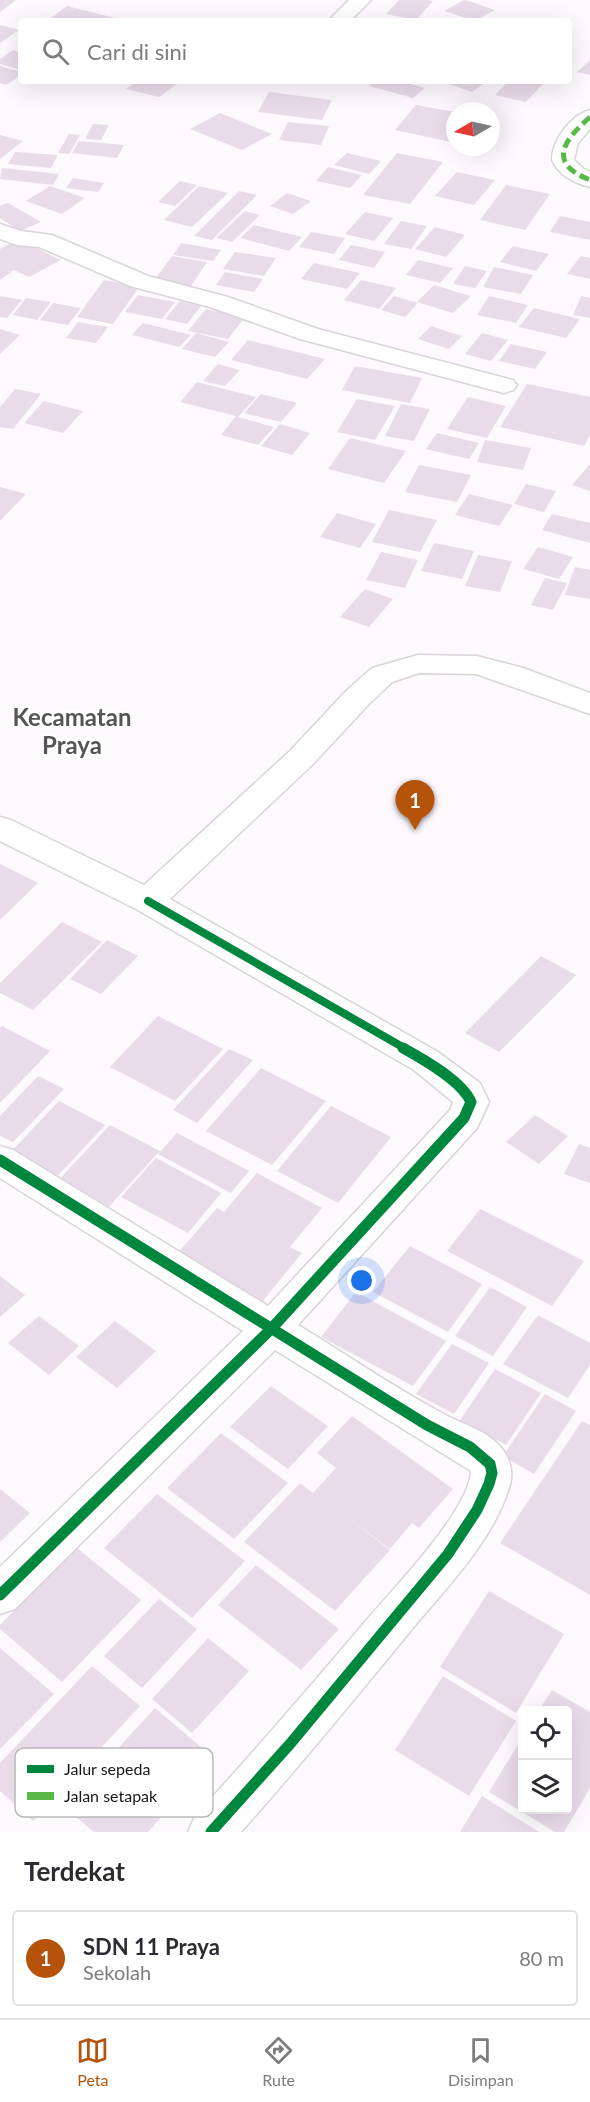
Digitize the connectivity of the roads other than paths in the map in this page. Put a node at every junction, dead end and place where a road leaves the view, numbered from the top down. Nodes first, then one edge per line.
1 (361, 0) edge
2 (341, 18) edge
3 (590, 117) edge
4 (590, 180) edge
5 (0, 231) edge
6 (504, 385) dead end
7 (590, 704) edge
8 (0, 828) edge
9 (148, 901) junction
10 (0, 1160) edge
11 (272, 1328) junction
12 (0, 1595) edge
13 (210, 1832) edge

1 - 2 street
3 - 4 street
5 - 6 street
7 - 9 street
8 - 9 street
9 - 11 street
10 - 11 street
11 - 12 street
11 - 13 street

